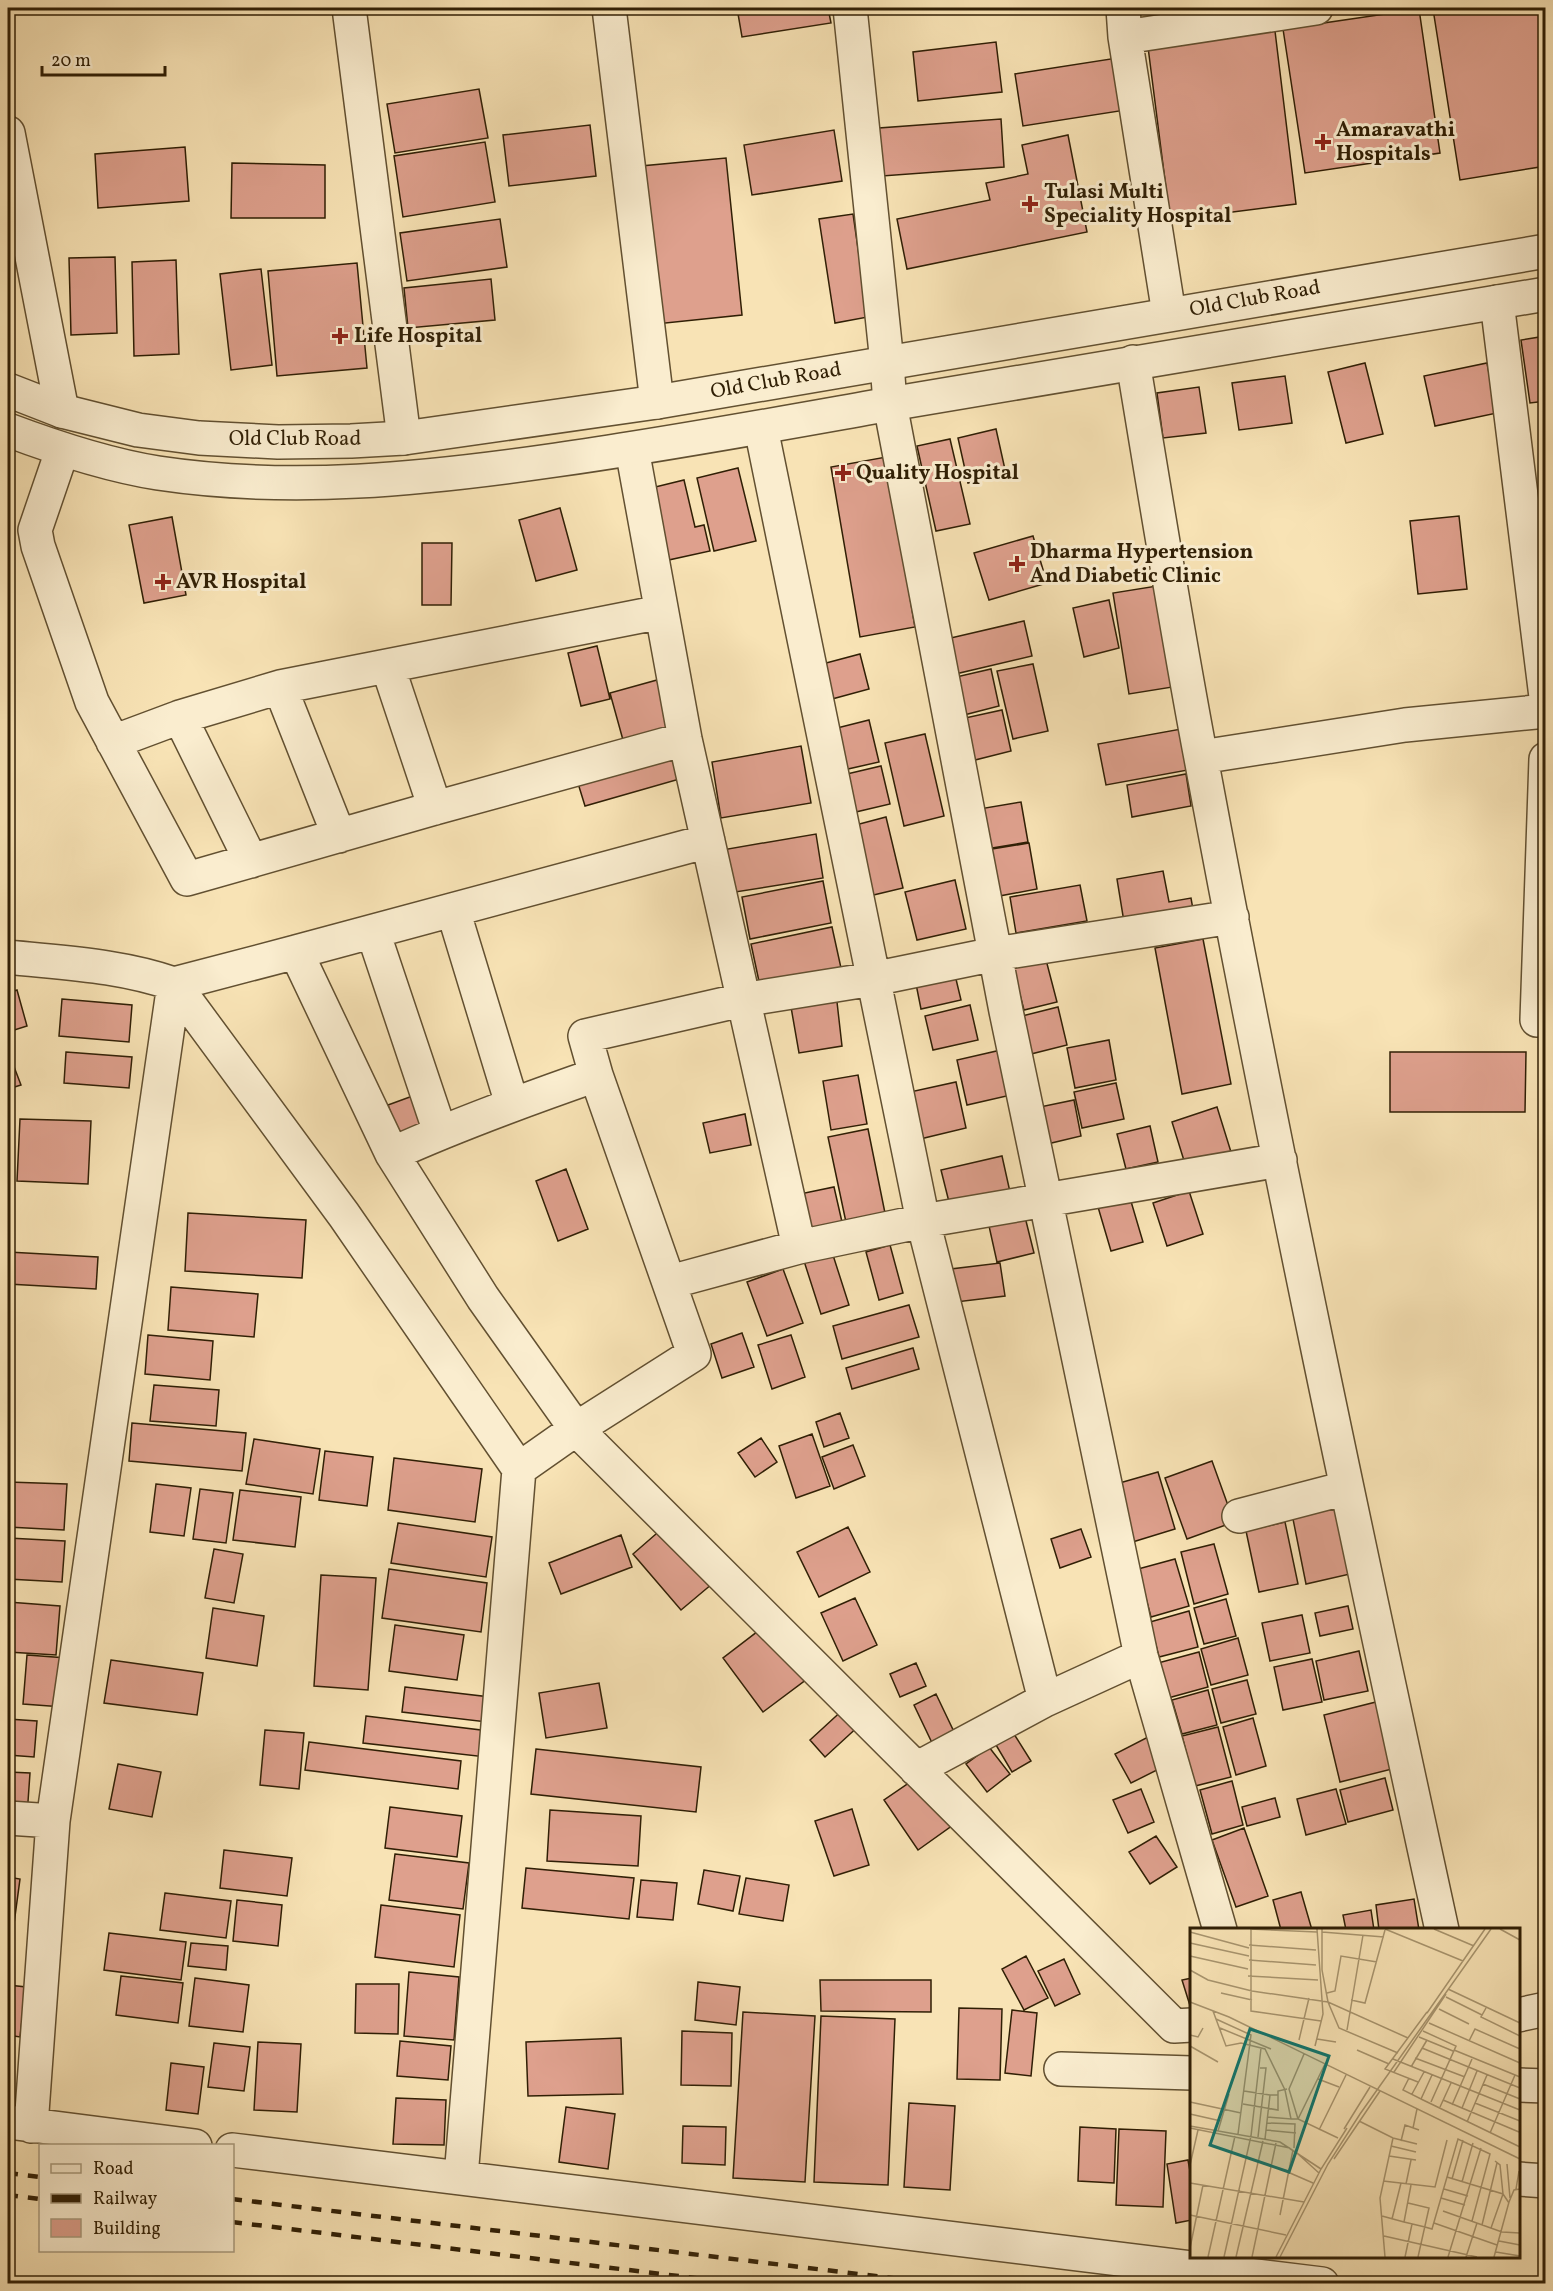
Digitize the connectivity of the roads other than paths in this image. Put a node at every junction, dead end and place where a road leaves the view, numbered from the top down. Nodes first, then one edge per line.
1 (350, 8) edge
2 (609, 8) edge
3 (850, 8) edge
4 (1316, 8) edge
5 (1124, 22) edge
6 (8, 133) edge
7 (1545, 251) edge
8 (1545, 294) edge
9 (1497, 302) junction
10 (1169, 314) junction
11 (1133, 362) junction
12 (887, 363) junction
13 (8, 390) edge
14 (657, 402) junction
15 (890, 404) junction
16 (62, 411) junction
17 (761, 428) junction
18 (8, 430) edge
19 (404, 438) junction
20 (632, 449) junction
21 (62, 451) junction
22 (1533, 491) edge
23 (661, 612) junction
24 (388, 667) junction
25 (280, 687) junction
26 (1545, 696) edge
27 (1545, 711) edge
28 (180, 717) junction
29 (685, 740) junction
30 (113, 742) junction
31 (1200, 757) junction
32 (1545, 759) edge
33 (435, 808) junction
34 (339, 836) junction
35 (708, 841) junction
36 (251, 861) junction
37 (453, 910) junction
38 (1232, 917) junction
39 (373, 932) junction
40 (296, 952) junction
41 (995, 954) junction
42 (8, 957) edge
43 (873, 979) junction
44 (174, 984) junction
45 (742, 1000) junction
46 (1537, 1020) dead end
47 (596, 1075) junction
48 (512, 1104) junction
49 (440, 1132) junction
50 (392, 1154) junction
51 (1280, 1160) junction
52 (1046, 1201) junction
53 (923, 1221) junction
54 (799, 1247) junction
55 (670, 1282) junction
56 (576, 1429) junction
57 (519, 1469) junction
58 (1346, 1488) junction
59 (1239, 1516) dead end
60 (1141, 1656) junction
61 (1045, 1700) junction
62 (916, 1769) junction
63 (8, 1818) edge
64 (53, 1821) junction
65 (1220, 1928) edge
66 (1442, 1928) edge
67 (1545, 2009) edge
68 (1520, 2015) edge
69 (1190, 2025) edge
70 (1061, 2069) dead end
71 (1190, 2073) edge
72 (1520, 2085) edge
73 (1545, 2086) edge
74 (19, 2124) edge
75 (187, 2144) edge
76 (234, 2150) edge
77 (461, 2177) junction
78 (1520, 2179) edge
79 (1545, 2181) edge
80 (1322, 2283) edge

1 - 19 street
2 - 14 street
3 - 12 street
4 - 5 street
5 - 10 street
6 - 16 street
7 - 10 street, Old Club Road
8 - 9 street, Old Club Road
9 - 11 street, Old Club Road
9 - 22 street
10 - 12 street, Old Club Road
11 - 15 street, Old Club Road
11 - 31 street
12 - 14 street, Old Club Road
12 - 15 street
13 - 16 street, Old Club Road
14 - 19 street, Old Club Road
15 - 17 street, Old Club Road
15 - 41 street
16 - 19 street, Old Club Road
17 - 20 street, Old Club Road
17 - 43 street
18 - 21 street, Old Club Road
20 - 21 street, Old Club Road
20 - 23 street
21 - 30 street
22 - 26 street
23 - 24 street
23 - 29 street
24 - 25 street
24 - 33 street
25 - 28 street
25 - 34 street
27 - 31 street
28 - 30 street
28 - 36 street
29 - 33 street
29 - 35 street
30 - 36 street
31 - 38 street
32 - 46 street
33 - 34 street
34 - 36 street
35 - 37 street
35 - 45 street
37 - 39 street
37 - 48 street
38 - 41 street
38 - 51 street
39 - 40 street
39 - 49 street
40 - 44 street
40 - 50 street
41 - 43 street
41 - 52 street
42 - 44 street
43 - 45 street
43 - 53 street
44 - 57 street
44 - 64 street
45 - 47 street
45 - 54 street
47 - 48 street
47 - 55 street
48 - 49 street
49 - 50 street
50 - 56 street
51 - 52 street
51 - 58 street
52 - 53 street
52 - 60 street
53 - 54 street
53 - 61 street
54 - 55 street
55 - 56 street
56 - 57 street
56 - 62 street
57 - 77 street
58 - 59 street
58 - 66 street
60 - 61 street
60 - 65 street
61 - 62 street
62 - 69 street
63 - 64 street
64 - 74 street
67 - 68 street
70 - 71 street
72 - 73 street
74 - 75 street
76 - 77 street
77 - 80 street
78 - 79 street

